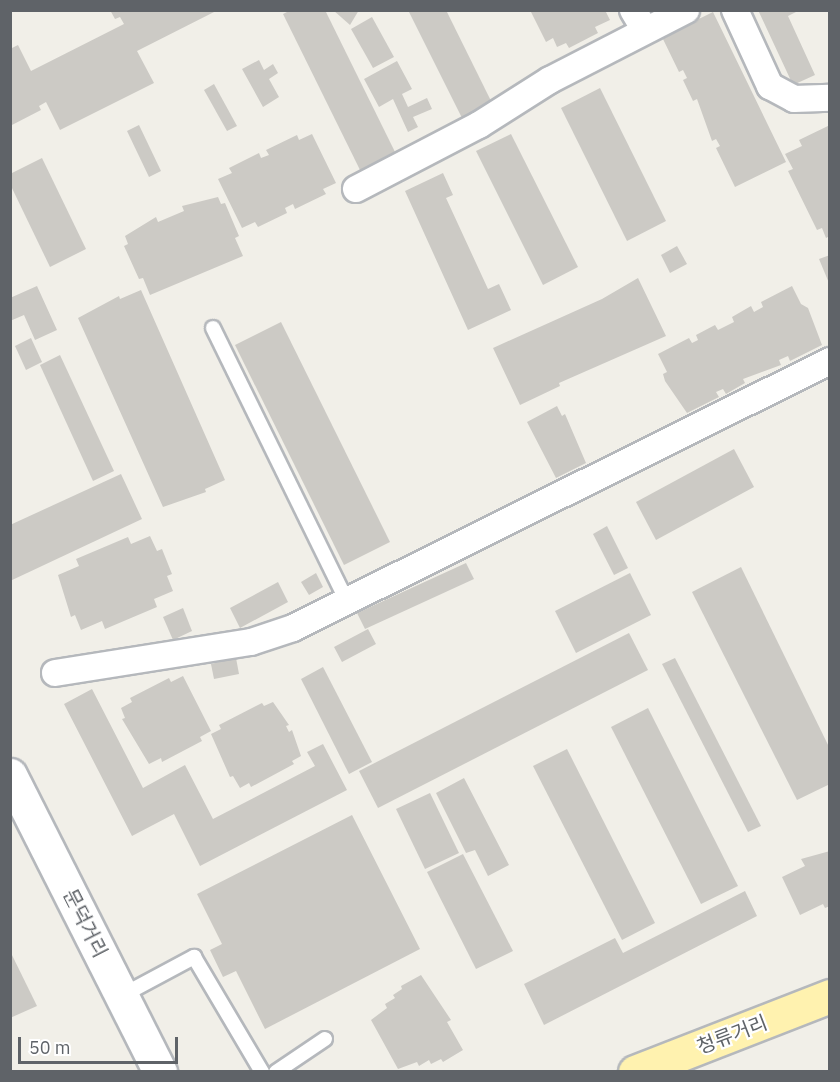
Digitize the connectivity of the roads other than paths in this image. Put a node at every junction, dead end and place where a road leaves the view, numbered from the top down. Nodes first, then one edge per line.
1 (686, 10) edge
2 (735, 10) edge
3 (639, 20) edge
4 (830, 98) edge
5 (356, 189) dead end
6 (213, 328) dead end
7 (830, 362) edge
8 (347, 601) junction
9 (55, 673) dead end
10 (10, 775) edge
11 (123, 995) junction
12 (830, 996) edge
13 (325, 1039) dead end
14 (160, 1071) edge
15 (262, 1071) edge
16 (276, 1071) edge
17 (635, 1071) edge

1 - 3 street
2 - 4 street
3 - 5 street
6 - 8 lane
7 - 8 street
8 - 9 street
10 - 11 main road, 문덕거리
11 - 14 main road, 문덕거리
11 - 15 lane
12 - 17 main road, 청류거리
13 - 16 lane

